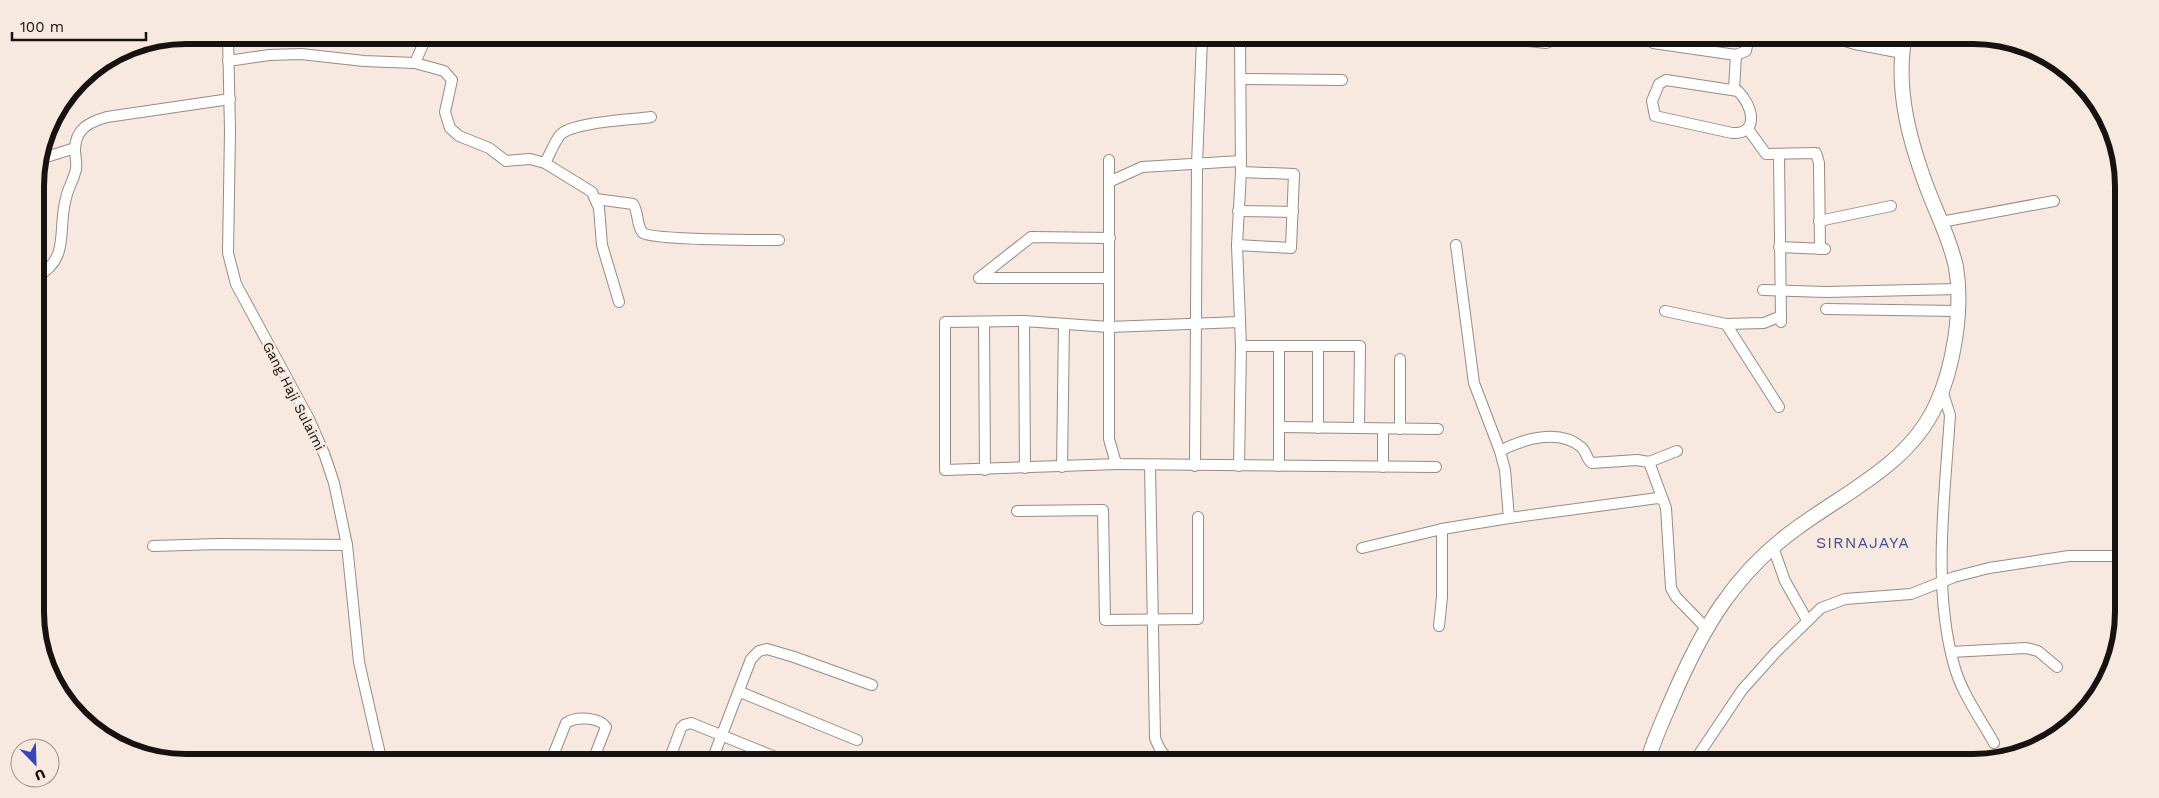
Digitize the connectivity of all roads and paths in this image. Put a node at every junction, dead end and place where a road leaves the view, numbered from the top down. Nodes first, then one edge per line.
1 (228, 44) edge
2 (423, 44) edge
3 (1202, 44) edge
4 (1240, 44) edge
5 (1660, 44) edge
6 (1748, 44) edge
7 (1855, 44) edge
8 (1904, 44) edge
9 (1902, 53) junction
10 (1736, 55) junction
11 (228, 62) junction
12 (415, 63) junction
13 (1241, 78) junction
14 (1342, 80) dead end
15 (1734, 89) junction
16 (230, 99) junction
17 (651, 117) dead end
18 (1748, 129) junction
19 (75, 148) junction
20 (1779, 154) junction
21 (46, 157) edge
22 (1109, 160) dead end
23 (545, 163) junction
24 (1198, 164) junction
25 (1241, 167) junction
26 (1109, 182) junction
27 (596, 198) junction
28 (2054, 201) dead end
29 (1891, 206) dead end
30 (1238, 211) junction
31 (1293, 212) junction
32 (1820, 221) junction
33 (1941, 222) junction
34 (1110, 238) junction
35 (779, 240) dead end
36 (1237, 245) junction
37 (1456, 245) dead end
38 (1778, 247) junction
39 (44, 272) edge
40 (1109, 278) junction
41 (1958, 289) junction
42 (1764, 290) dead end
43 (1780, 290) junction
44 (1826, 292) junction
45 (619, 302) dead end
46 (1665, 311) dead end
47 (1957, 311) junction
48 (1024, 321) junction
49 (984, 322) junction
50 (1240, 322) junction
51 (1064, 324) junction
52 (1198, 324) junction
53 (1726, 324) junction
54 (1109, 328) junction
55 (1241, 346) junction
56 (1318, 347) junction
57 (1279, 348) junction
58 (1400, 359) dead end
59 (1942, 390) junction
60 (1779, 406) dead end
61 (1279, 427) junction
62 (1318, 428) junction
63 (1359, 428) junction
64 (1383, 429) junction
65 (1400, 429) junction
66 (1438, 430) dead end
67 (1500, 450) junction
68 (1676, 451) dead end
69 (1649, 462) junction
70 (1118, 464) junction
71 (1150, 465) junction
72 (1196, 466) junction
73 (1239, 466) junction
74 (1279, 466) junction
75 (1062, 467) junction
76 (1384, 467) junction
77 (1436, 467) dead end
78 (1025, 468) junction
79 (986, 470) junction
80 (1663, 500) junction
81 (1017, 511) dead end
82 (1198, 517) dead end
83 (1509, 518) junction
84 (1442, 529) junction
85 (347, 545) junction
86 (152, 546) dead end
87 (1773, 547) junction
88 (1362, 548) dead end
89 (2115, 556) edge
90 (1942, 583) junction
91 (1152, 619) junction
92 (1807, 620) junction
93 (1439, 626) dead end
94 (1706, 628) junction
95 (1951, 652) junction
96 (2057, 668) dead end
97 (872, 685) dead end
98 (740, 692) junction
99 (722, 736) junction
100 (857, 740) dead end
101 (1994, 743) dead end
102 (761, 751) junction
103 (380, 754) edge
104 (554, 754) edge
105 (596, 754) edge
106 (672, 754) edge
107 (715, 754) edge
108 (760, 754) edge
109 (768, 754) edge
110 (1162, 754) edge
111 (1650, 754) edge
112 (1699, 754) edge

1 - 11 street, Gang Haji Sulaimi
2 - 12 street
3 - 24 street
4 - 13 street
5 - 10 street
6 - 10 street
7 - 9 street
8 - 9 street
9 - 33 street
10 - 15 street
11 - 12 street
11 - 16 street, Gang Haji Sulaimi
12 - 23 street
13 - 14 street
13 - 25 street
15 - 18 street
15 - 18 street
16 - 19 street
16 - 85 street, Gang Haji Sulaimi
17 - 23 street
18 - 20 street
19 - 21 street
19 - 39 street
20 - 32 street
20 - 38 street
22 - 26 street
23 - 27 street
24 - 25 street
24 - 26 street
24 - 52 street
25 - 30 street
25 - 31 street
26 - 34 street
27 - 35 street
27 - 45 street
28 - 33 street
29 - 32 street
30 - 31 street
30 - 36 street
31 - 36 street
32 - 38 street
33 - 41 street
34 - 40 street
34 - 40 street
36 - 50 street
37 - 67 street
38 - 43 street
40 - 54 street
41 - 44 street
41 - 47 street
42 - 43 street
43 - 44 street
43 - 53 street
44 - 47 street
46 - 53 street
47 - 59 street
48 - 49 street
48 - 51 street
48 - 78 street
49 - 79 street
49 - 79 street
50 - 52 street
50 - 55 street
51 - 54 street
51 - 75 street
52 - 54 street
52 - 72 street
53 - 60 street
54 - 70 street
55 - 57 street
55 - 73 street
56 - 57 street
56 - 62 street
56 - 63 street
57 - 61 street
58 - 65 street
59 - 87 street
59 - 90 street
61 - 62 street
61 - 74 street
62 - 63 street
63 - 64 street
64 - 65 street
64 - 76 street
65 - 66 street
67 - 69 street
67 - 83 street
68 - 69 street
69 - 80 street
70 - 71 street
70 - 75 street
71 - 72 street
71 - 91 street
72 - 73 street
73 - 74 street
74 - 76 street
75 - 78 street
76 - 77 street
78 - 79 street
80 - 83 street
80 - 94 street
81 - 91 street
82 - 91 street
83 - 84 street
84 - 88 street
84 - 93 street
85 - 86 street
85 - 103 street, Gang Haji Sulaimi
87 - 92 street
87 - 94 street
89 - 90 street
90 - 92 street
90 - 95 street
91 - 110 street
92 - 112 street
94 - 111 street
95 - 96 street
95 - 101 street
97 - 98 street
98 - 99 street
98 - 100 street
99 - 102 street
99 - 106 street
99 - 107 street
102 - 108 street
102 - 109 street
104 - 105 street

